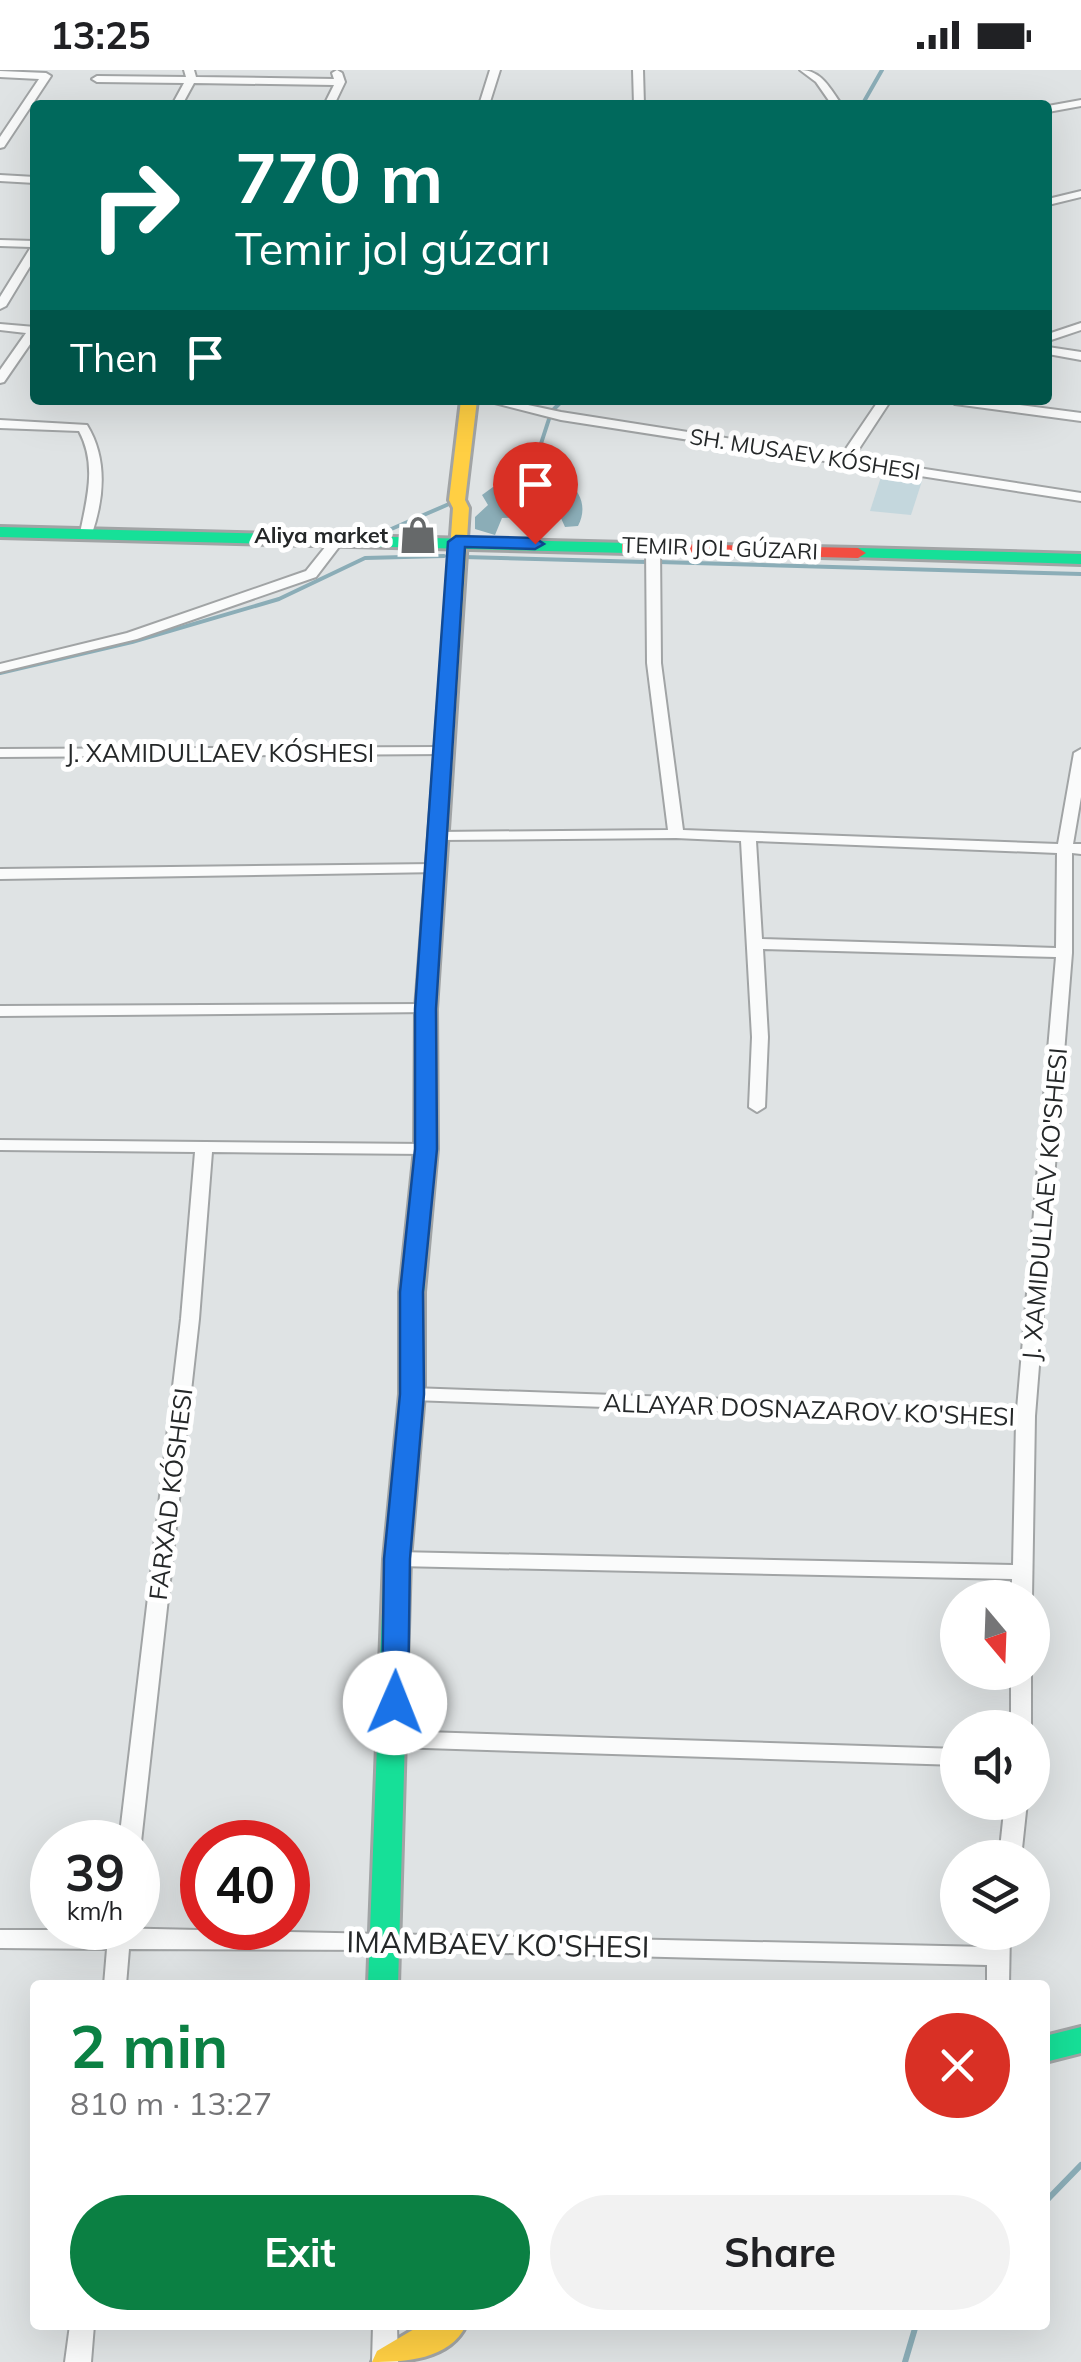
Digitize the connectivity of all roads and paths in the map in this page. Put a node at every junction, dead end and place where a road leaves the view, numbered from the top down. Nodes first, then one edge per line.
1 (495, 70) edge
2 (638, 70) edge
3 (805, 70) edge
4 (0, 74) edge
5 (190, 75) edge
6 (338, 76) edge
7 (97, 79) dead end
8 (30, 100) edge
9 (30, 100) edge
10 (178, 100) edge
11 (331, 100) edge
12 (486, 100) edge
13 (639, 100) edge
14 (834, 100) edge
15 (1081, 103) edge
16 (1052, 108) edge
17 (0, 146) edge
18 (0, 178) edge
19 (30, 180) edge
20 (1081, 194) edge
21 (1052, 201) edge
22 (0, 243) edge
23 (30, 246) edge
24 (30, 255) edge
25 (0, 306) edge
26 (1081, 326) edge
27 (0, 327) edge
28 (30, 330) edge
29 (30, 336) edge
30 (1052, 337) edge
31 (1052, 352) edge
32 (1081, 356) edge
33 (0, 379) edge
34 (469, 405) edge
35 (540, 405) edge
36 (881, 405) edge
37 (992, 405) edge
38 (1081, 417) edge
39 (0, 424) edge
40 (845, 460) junction
41 (1081, 497) edge
42 (0, 532) edge
43 (86, 534) junction
44 (339, 539) junction
45 (456, 542) junction
46 (653, 546) junction
47 (1081, 559) edge
48 (0, 668) edge
49 (441, 751) junction
50 (0, 753) edge
51 (1081, 753) edge
52 (676, 834) junction
53 (438, 836) junction
54 (748, 838) junction
55 (1073, 848) edge
56 (436, 868) junction
57 (0, 874) edge
58 (756, 944) junction
59 (1064, 952) junction
60 (426, 1009) junction
61 (0, 1010) edge
62 (757, 1106) dead end
63 (0, 1145) edge
64 (204, 1145) junction
65 (426, 1149) junction
66 (412, 1394) junction
67 (1026, 1416) junction
68 (397, 1559) junction
69 (1022, 1572) junction
70 (1022, 1580) edge
71 (394, 1739) junction
72 (940, 1755) edge
73 (133, 1820) edge
74 (160, 1936) edge
75 (30, 1938) edge
76 (0, 1939) edge
77 (383, 1941) junction
78 (940, 1944) edge
79 (118, 1950) edge
80 (997, 1950) edge
81 (115, 1980) edge
82 (383, 1980) edge
83 (998, 1980) edge
84 (1078, 2041) edge
85 (1050, 2048) edge
86 (81, 2330) edge
87 (385, 2330) edge
88 (441, 2330) edge
89 (78, 2362) edge
90 (387, 2362) edge

1 - 12 street
2 - 13 street
3 - 14 street
4 - 8 street
5 - 6 street
5 - 7 street
5 - 10 street
6 - 11 street
9 - 17 street
15 - 16 street
18 - 19 street
20 - 21 street
22 - 23 street
24 - 25 street
26 - 30 street
27 - 28 street
29 - 33 street
31 - 32 street
34 - 45 street
35 - 40 street, SH. MUSAEV KÓSHESI
36 - 40 street
37 - 38 street
39 - 43 street
40 - 41 street, SH. MUSAEV KÓSHESI
42 - 43 street
43 - 44 street
44 - 45 street
44 - 48 street
45 - 46 street
45 - 49 street
46 - 47 street
46 - 52 street
49 - 50 street, J. XAMIDULLAEV KÓSHESI
49 - 53 street
51 - 55 street, J. XAMIDULLAEV KO'SHESI
52 - 53 street
52 - 54 street
53 - 56 street
54 - 55 street
54 - 58 street
55 - 59 street, J. XAMIDULLAEV KO'SHESI
56 - 57 street
56 - 60 street
58 - 59 street
58 - 62 street
59 - 67 street, J. XAMIDULLAEV KO'SHESI
60 - 61 street
60 - 65 street
63 - 64 street
64 - 65 street
64 - 73 street, FARXAD KÓSHESI
65 - 66 street
66 - 67 street, ALLAYAR DOSNAZAROV KO'SHESI
66 - 68 street
67 - 69 street, ALLAYAR DOSNAZAROV KO'SHESI
68 - 69 street
68 - 71 street
69 - 70 street, ALLAYAR DOSNAZAROV KO'SHESI
71 - 72 street
71 - 77 street
74 - 77 street, IMAMBAEV KO'SHESI
75 - 76 street, IMAMBAEV KO'SHESI
77 - 78 street, IMAMBAEV KO'SHESI
77 - 82 street
79 - 81 street
80 - 83 street
84 - 85 street
86 - 89 street
87 - 90 street
88 - 90 street

